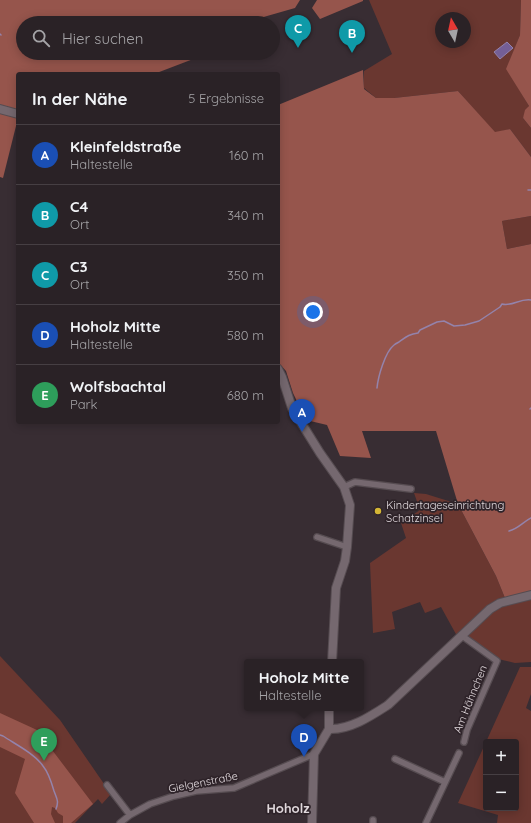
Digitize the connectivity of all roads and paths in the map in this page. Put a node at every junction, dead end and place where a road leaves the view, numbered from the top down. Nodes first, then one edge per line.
1 (0, 109) edge
2 (16, 113) edge
3 (280, 374) edge
4 (344, 488) junction
5 (411, 489) dead end
6 (317, 537) dead end
7 (347, 548) junction
8 (531, 595) edge
9 (461, 635) junction
10 (332, 659) edge
11 (329, 711) edge
12 (328, 730) junction
13 (464, 742) dead end
14 (459, 752) dead end
15 (314, 754) junction
16 (395, 759) dead end
17 (445, 782) junction
18 (107, 785) dead end
19 (130, 815) junction
20 (120, 823) edge
21 (312, 823) edge
22 (426, 823) edge

1 - 2 street
3 - 4 street
4 - 5 street
4 - 7 street
6 - 7 street
7 - 10 street
8 - 9 street
9 - 12 street
9 - 13 street, Am Hähnchen
11 - 12 street
12 - 15 street
14 - 17 street
15 - 19 street, Gielgenstraße
15 - 21 street
16 - 17 street
17 - 22 street
18 - 19 street
19 - 20 street, Gielgenstraße

